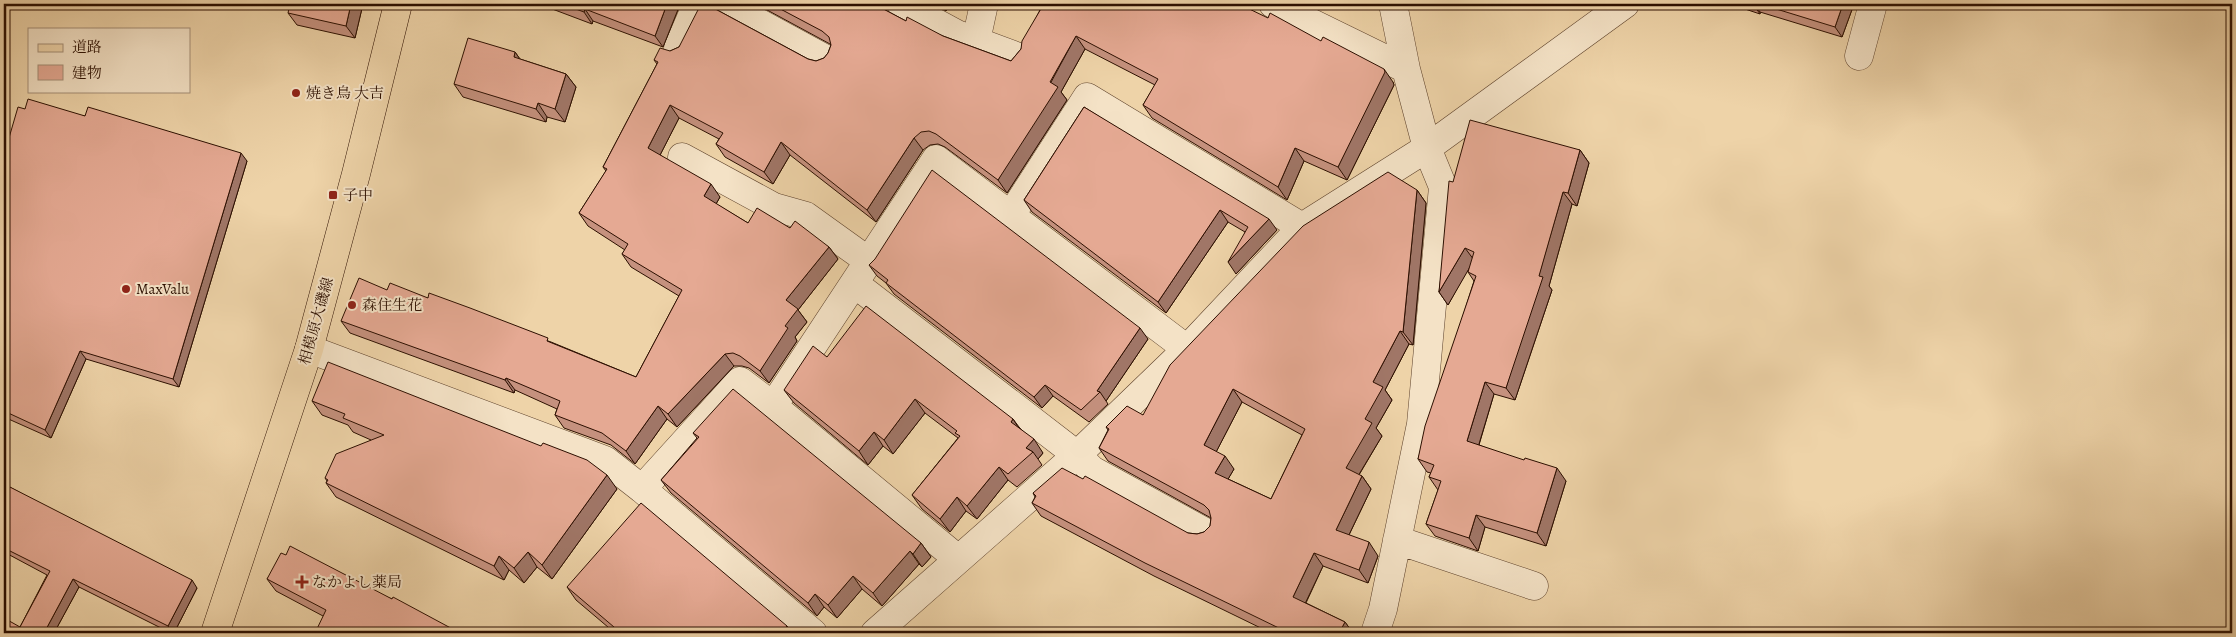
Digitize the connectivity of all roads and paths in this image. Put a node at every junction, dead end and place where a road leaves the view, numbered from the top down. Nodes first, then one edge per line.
1 (398, 4) edge
2 (697, 4) edge
3 (724, 4) edge
4 (901, 4) edge
5 (984, 4) edge
6 (1273, 4) edge
7 (1393, 4) edge
8 (1625, 4) edge
9 (1873, 4) edge
10 (976, 41) junction
11 (678, 48) edge
12 (1016, 56) edge
13 (1859, 56) dead end
14 (824, 58) edge
15 (1406, 69) junction
16 (1427, 148) junction
17 (682, 157) dead end
18 (1011, 215) junction
19 (1302, 227) junction
20 (870, 262) junction
21 (855, 284) junction
22 (309, 348) junction
23 (1186, 349) junction
24 (773, 406) junction
25 (1077, 455) junction
26 (642, 489) junction
27 (1205, 532) edge
28 (1397, 540) junction
29 (958, 559) junction
30 (1534, 586) dead end
31 (215, 633) edge
32 (813, 633) edge
33 (875, 633) edge
34 (1375, 633) edge

1 - 22 main road, 相模原大磯線
2 - 11 street
3 - 14 street
4 - 10 street
5 - 10 street
6 - 15 street
7 - 15 street
8 - 16 street
9 - 13 street
10 - 12 street
15 - 16 street
16 - 19 street
16 - 28 street
17 - 20 street
18 - 19 street
18 - 20 street
18 - 23 street
19 - 23 street
20 - 21 street
21 - 24 street
21 - 25 street
22 - 26 street
22 - 31 main road, 相模原大磯線
23 - 25 street
24 - 26 street
24 - 29 street
25 - 27 street
25 - 29 street
26 - 32 street
28 - 30 street
28 - 34 street
29 - 33 street

